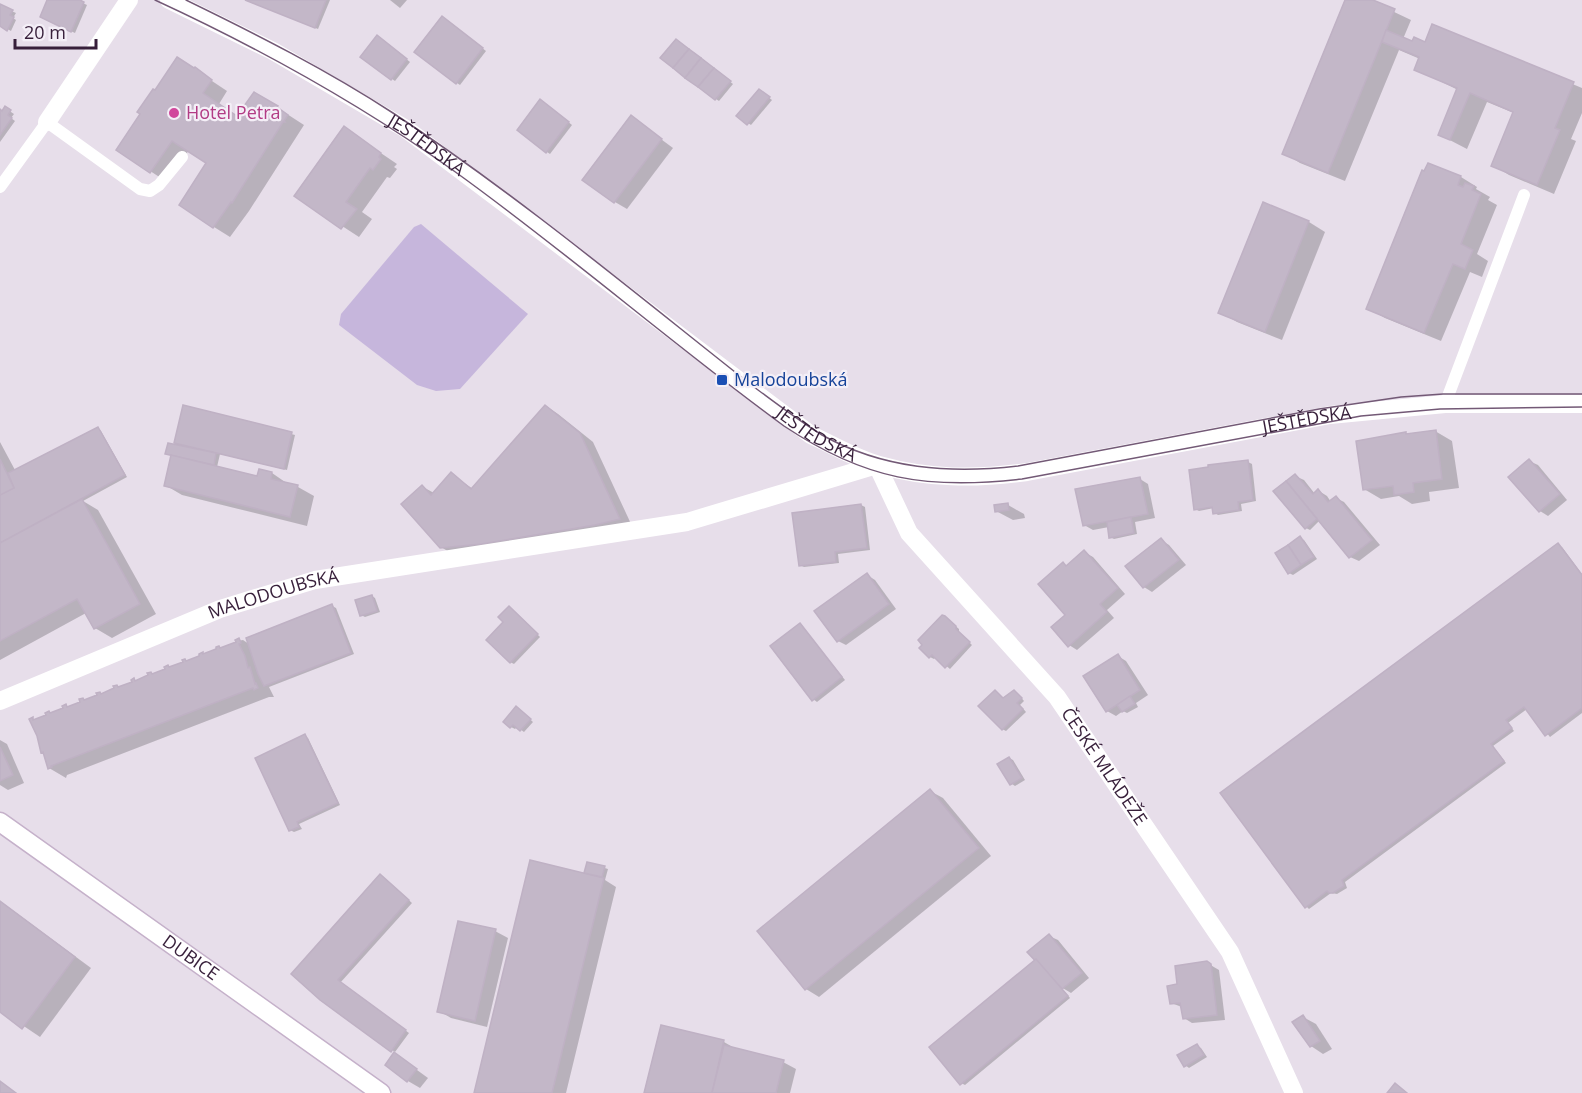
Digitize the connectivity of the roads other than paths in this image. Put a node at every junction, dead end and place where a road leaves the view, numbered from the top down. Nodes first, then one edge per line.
1 (129, 0) edge
2 (169, 0) edge
3 (47, 122) junction
4 (183, 157) dead end
5 (0, 187) edge
6 (1524, 195) dead end
7 (1444, 404) junction
8 (1582, 404) edge
9 (877, 465) junction
10 (0, 701) edge
11 (0, 822) edge
12 (381, 1093) edge
13 (1294, 1093) edge

1 - 3 street
2 - 9 street, JEŠTĚDSKÁ
3 - 4 lane
3 - 5 lane
6 - 7 lane
7 - 8 street, JEŠTĚDSKÁ
7 - 9 street, JEŠTĚDSKÁ
9 - 10 street, MALODOUBSKÁ
9 - 13 street, ČESKÉ MLÁDEŽE
11 - 12 street, DUBICE

